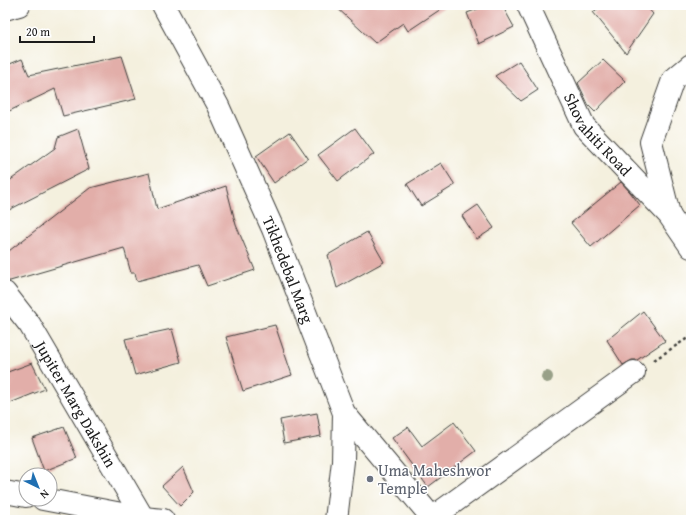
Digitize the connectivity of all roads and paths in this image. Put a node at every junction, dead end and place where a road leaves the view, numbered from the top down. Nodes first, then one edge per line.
1 (19, 5) edge
2 (163, 5) edge
3 (528, 5) edge
4 (5, 9) edge
5 (691, 65) edge
6 (670, 215) junction
7 (691, 247) edge
8 (5, 293) edge
9 (691, 336) edge
10 (634, 372) joint
11 (344, 413) junction
12 (5, 492) edge
13 (18, 494) edge
14 (58, 502) edge
15 (150, 519) edge
16 (433, 519) edge
17 (336, 520) edge

1 - 4 street
2 - 11 street, Tikhedebal Marg
3 - 6 street, Shovahiti Road
5 - 6 street
6 - 7 street, Shovahiti Road
8 - 15 street, Jupiter Marg Dakshin
9 - 10 path
10 - 16 street
11 - 16 street, Tikhedebal Marg
11 - 17 street
12 - 13 street
14 - 15 street

